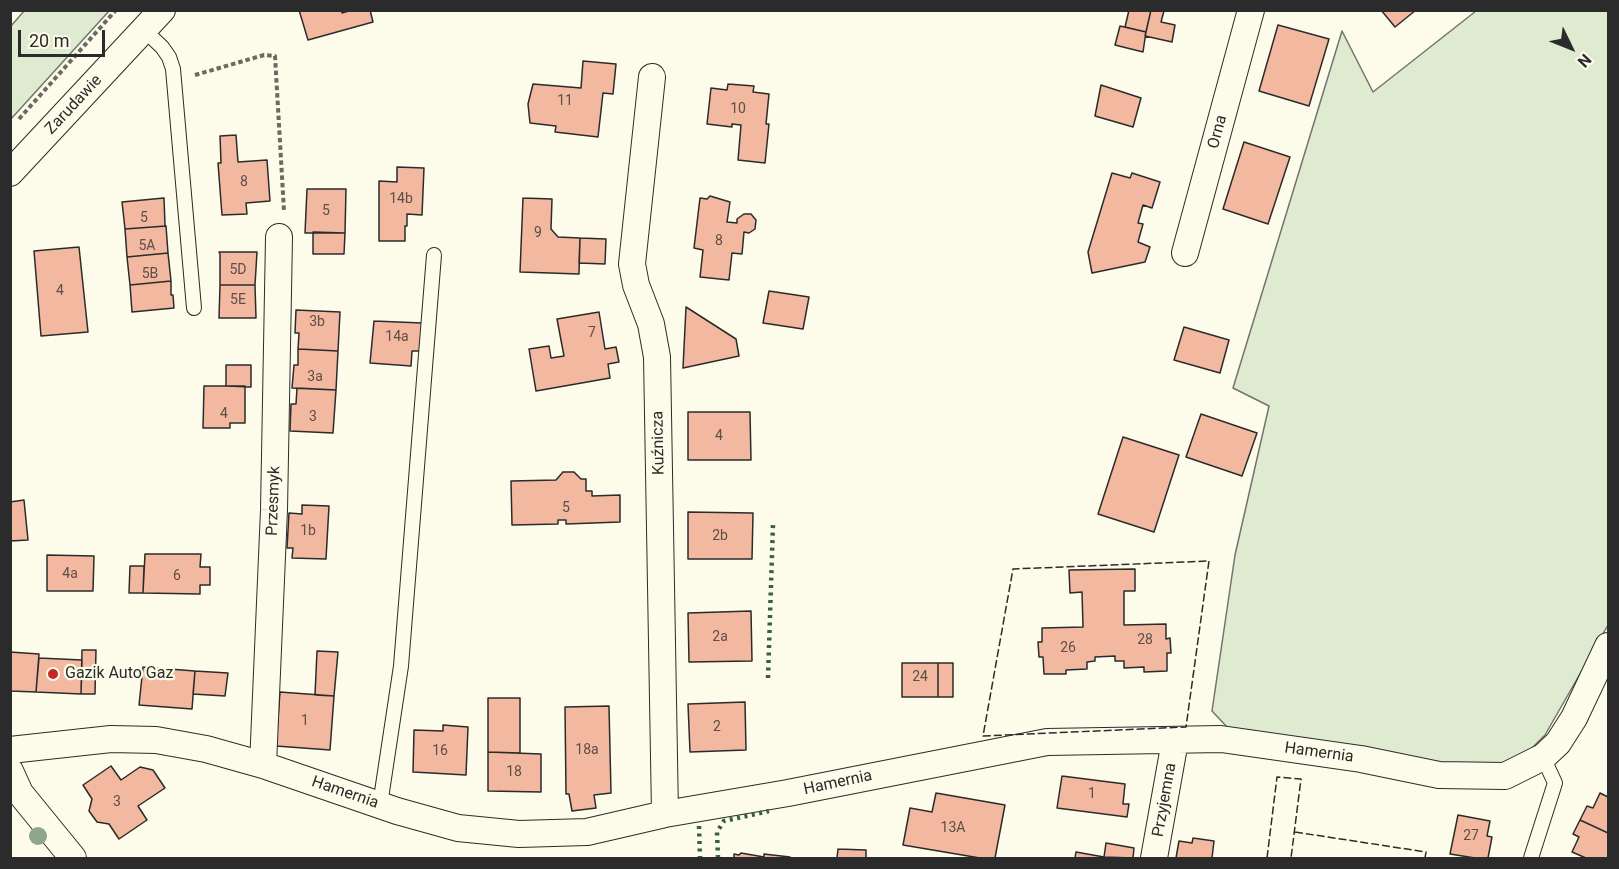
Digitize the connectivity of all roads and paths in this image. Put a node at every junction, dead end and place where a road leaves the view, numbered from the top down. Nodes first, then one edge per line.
1 (116, 10) edge
2 (162, 10) edge
3 (1251, 10) edge
4 (144, 30) junction
5 (652, 77) dead end
6 (175, 81) junction
7 (18, 120) dead end
8 (10, 173) edge
9 (279, 237) joint
10 (1185, 253) dead end
11 (434, 255) dead end
12 (194, 308) dead end
13 (1608, 646) edge
14 (1175, 741) junction
15 (10, 750) edge
16 (1543, 757) junction
17 (262, 765) junction
18 (10, 771) edge
19 (380, 805) junction
20 (665, 814) junction
21 (74, 858) edge
22 (1154, 858) edge
23 (1531, 858) edge

1 - 7 path
2 - 4 street, Zarudawie
3 - 10 street, Orna
4 - 6 lane
4 - 8 street, Zarudawie
5 - 20 street, Kuźnicza
6 - 9 path
6 - 12 lane
9 - 17 street, Przesmyk
11 - 19 lane
13 - 16 street, Hamernia
14 - 16 street, Hamernia
14 - 20 street, Hamernia
14 - 22 street, Przyjemna
15 - 17 street, Hamernia
16 - 23 lane
17 - 19 street, Hamernia
18 - 21 street
19 - 20 street, Hamernia

